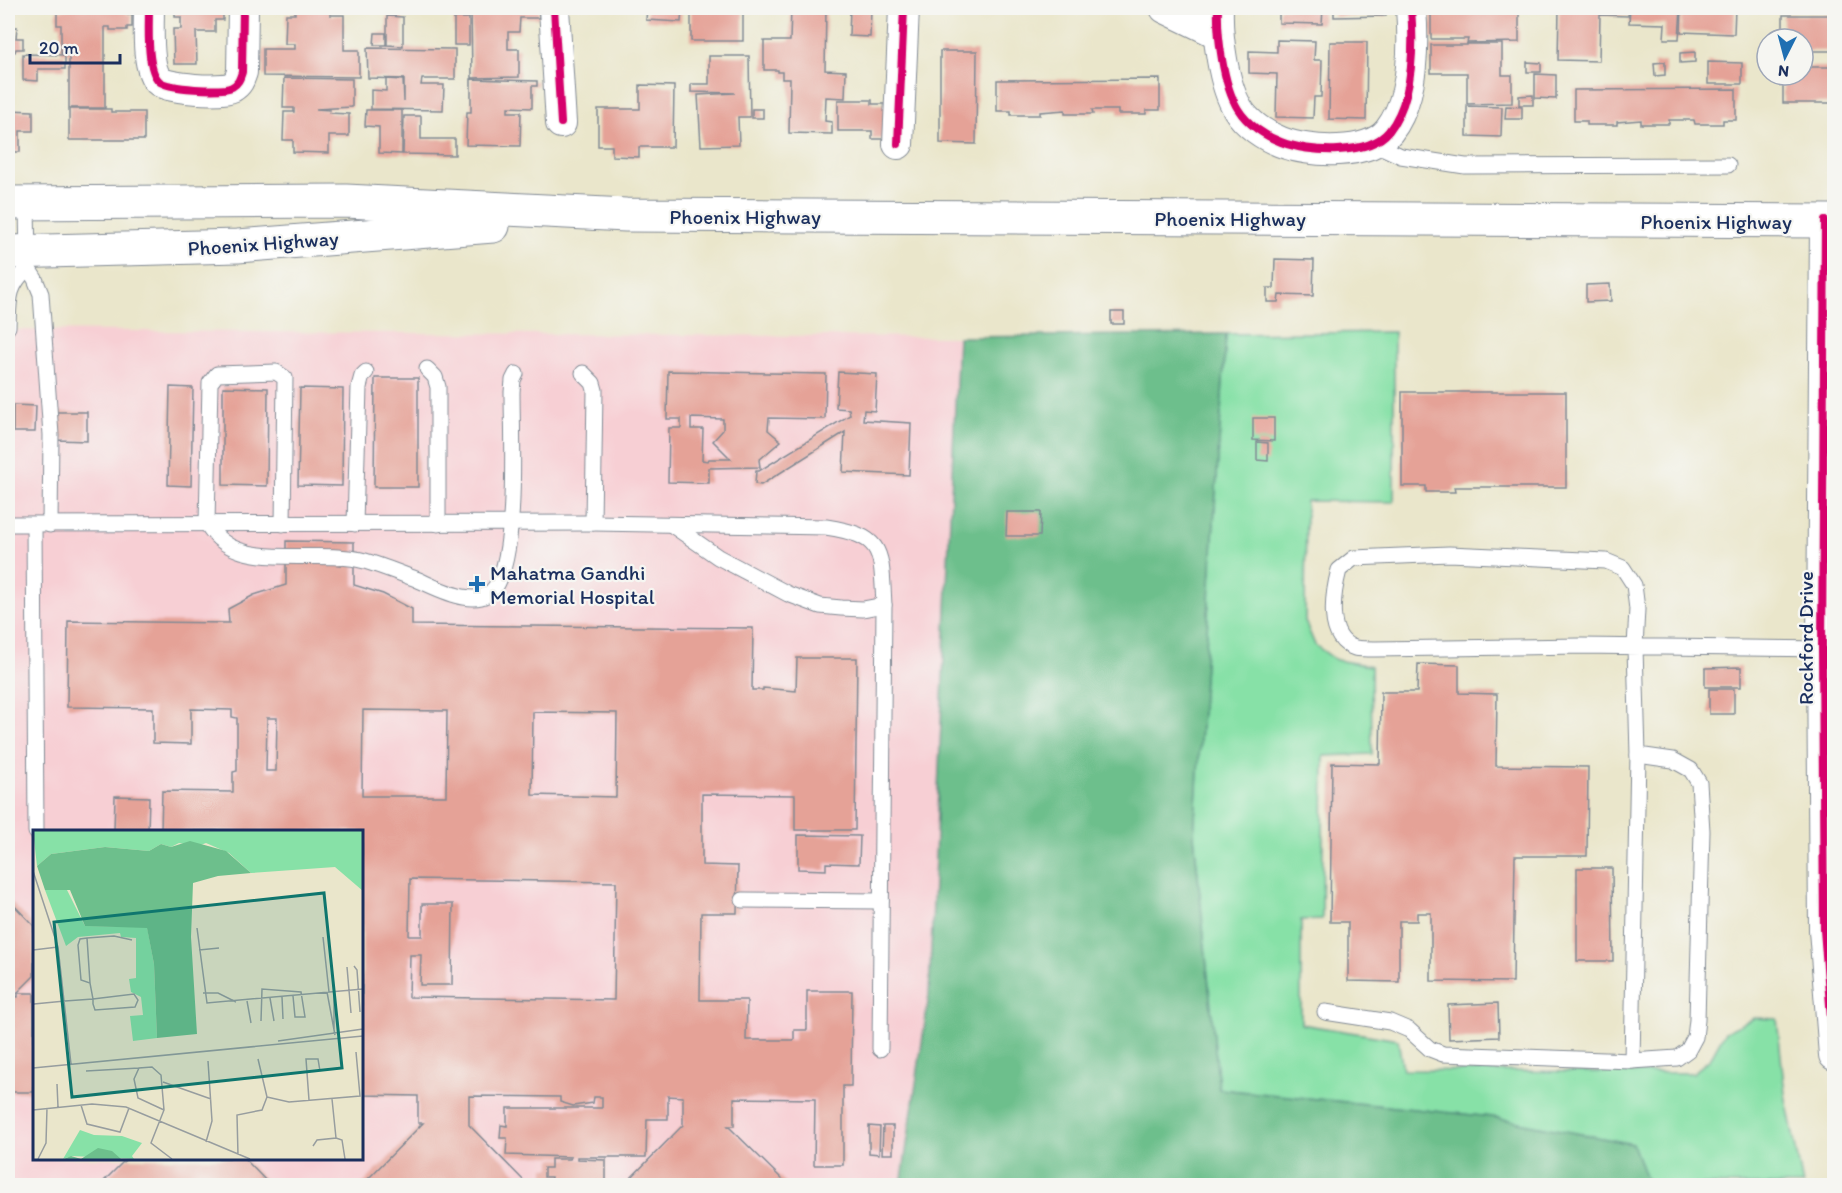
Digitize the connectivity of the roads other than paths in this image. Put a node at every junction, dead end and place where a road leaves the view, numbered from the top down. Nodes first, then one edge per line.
1 (149, 8) edge
2 (243, 8) edge
3 (554, 8) edge
4 (904, 8) edge
5 (1165, 8) edge
6 (1411, 8) edge
7 (1218, 20) edge
8 (561, 123) dead end
9 (898, 144) dead end
10 (1373, 144) junction
11 (1728, 165) dead end
12 (17, 202) edge
13 (627, 215) junction
14 (1830, 221) edge
15 (21, 258) edge
16 (8, 327) edge
17 (427, 369) dead end
18 (366, 372) dead end
19 (583, 373) dead end
20 (516, 374) dead end
21 (511, 523) junction
22 (593, 523) junction
23 (8, 524) edge
24 (207, 524) junction
25 (283, 524) junction
26 (355, 524) junction
27 (438, 524) junction
28 (34, 525) junction
29 (50, 525) junction
30 (671, 525) junction
31 (884, 605) junction
32 (1635, 647) junction
33 (1828, 649) edge
34 (1638, 755) junction
35 (36, 830) edge
36 (743, 900) dead end
37 (881, 901) junction
38 (1324, 1012) dead end
39 (1833, 1018) edge
40 (880, 1049) dead end
41 (1834, 1055) edge
42 (1632, 1061) junction

1 - 2 street
3 - 8 street
4 - 9 street
5 - 7 street
6 - 10 street
7 - 10 street
10 - 11 lane
12 - 13 main road, Phoenix Highway
12 - 15 lane
13 - 14 main road, Phoenix Highway
13 - 15 main road, Phoenix Highway
14 - 33 street, Rockford Drive
15 - 16 lane
15 - 29 lane
17 - 27 lane
18 - 26 lane
19 - 22 lane
20 - 21 lane
21 - 22 lane
21 - 24 lane
21 - 27 lane
22 - 30 lane
23 - 28 lane
24 - 25 lane
24 - 25 lane
24 - 29 lane
25 - 26 lane
26 - 27 lane
28 - 29 lane
28 - 35 lane
30 - 31 lane
30 - 31 lane
31 - 37 lane
32 - 32 lane
32 - 33 lane
32 - 34 lane
33 - 39 street, Rockford Drive
34 - 42 lane
34 - 42 lane
36 - 37 lane
37 - 40 lane
38 - 42 lane
39 - 41 street, Rockford Drive

